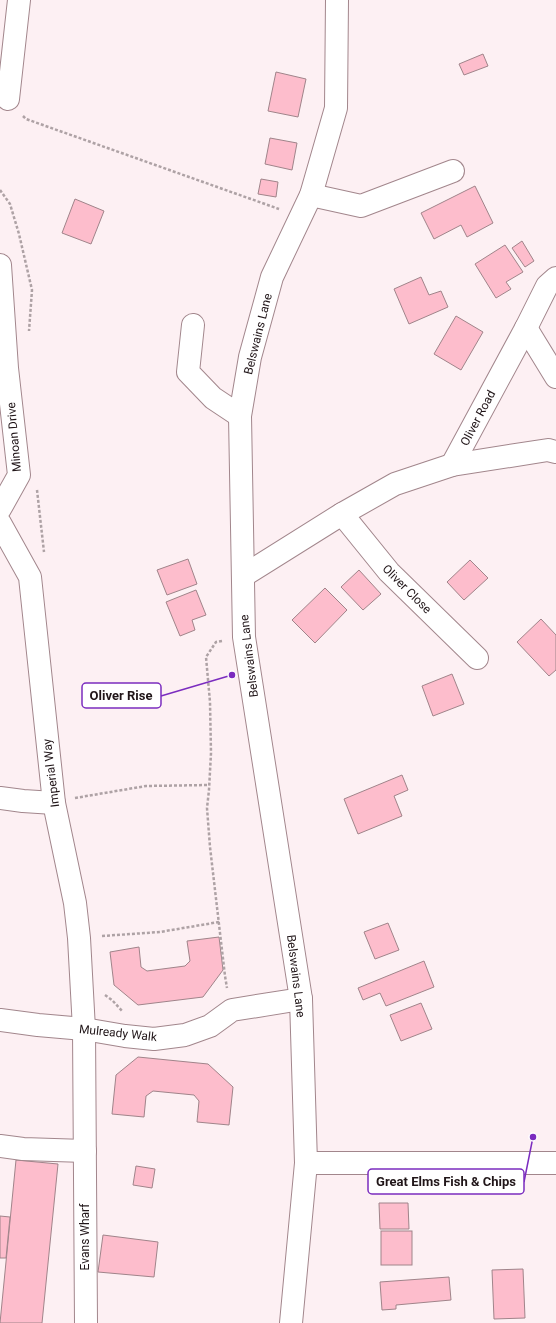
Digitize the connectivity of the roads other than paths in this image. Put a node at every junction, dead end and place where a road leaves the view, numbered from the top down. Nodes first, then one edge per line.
1 (18, 0) edge
2 (337, 0) edge
3 (8, 99) road end
4 (453, 171) dead end
5 (311, 195) junction
6 (0, 265) edge
7 (556, 278) edge
8 (193, 325) dead end
9 (526, 328) junction
10 (556, 377) edge
11 (240, 416) junction
12 (556, 452) edge
13 (452, 465) junction
14 (0, 509) edge
15 (342, 514) junction
16 (0, 523) edge
17 (243, 576) junction
18 (477, 658) dead end
19 (0, 798) edge
20 (62, 801) junction
21 (301, 999) junction
22 (0, 1020) edge
23 (84, 1029) junction
24 (0, 1146) edge
25 (85, 1151) junction
26 (306, 1163) junction
27 (556, 1163) edge
28 (86, 1323) edge
29 (290, 1323) edge

1 - 3 street
2 - 5 street, Belswains Lane
4 - 5 street
5 - 11 street, Belswains Lane
6 - 14 street, Minoan Drive
7 - 9 street, Oliver Road
8 - 11 street
9 - 10 street
9 - 13 street, Oliver Road
11 - 17 street, Belswains Lane
12 - 13 street, Oliver Road
13 - 15 street
15 - 17 street
15 - 18 street, Oliver Close
16 - 20 street, Imperial Way
17 - 21 street, Belswains Lane
19 - 20 street
20 - 23 street, Imperial Way
21 - 23 street, Mulready Walk
21 - 26 street, Belswains Lane
22 - 23 street, Mulready Walk
23 - 25 street, Evans Wharf
24 - 25 street
25 - 28 street, Evans Wharf
26 - 27 street
26 - 29 street, Belswains Lane

